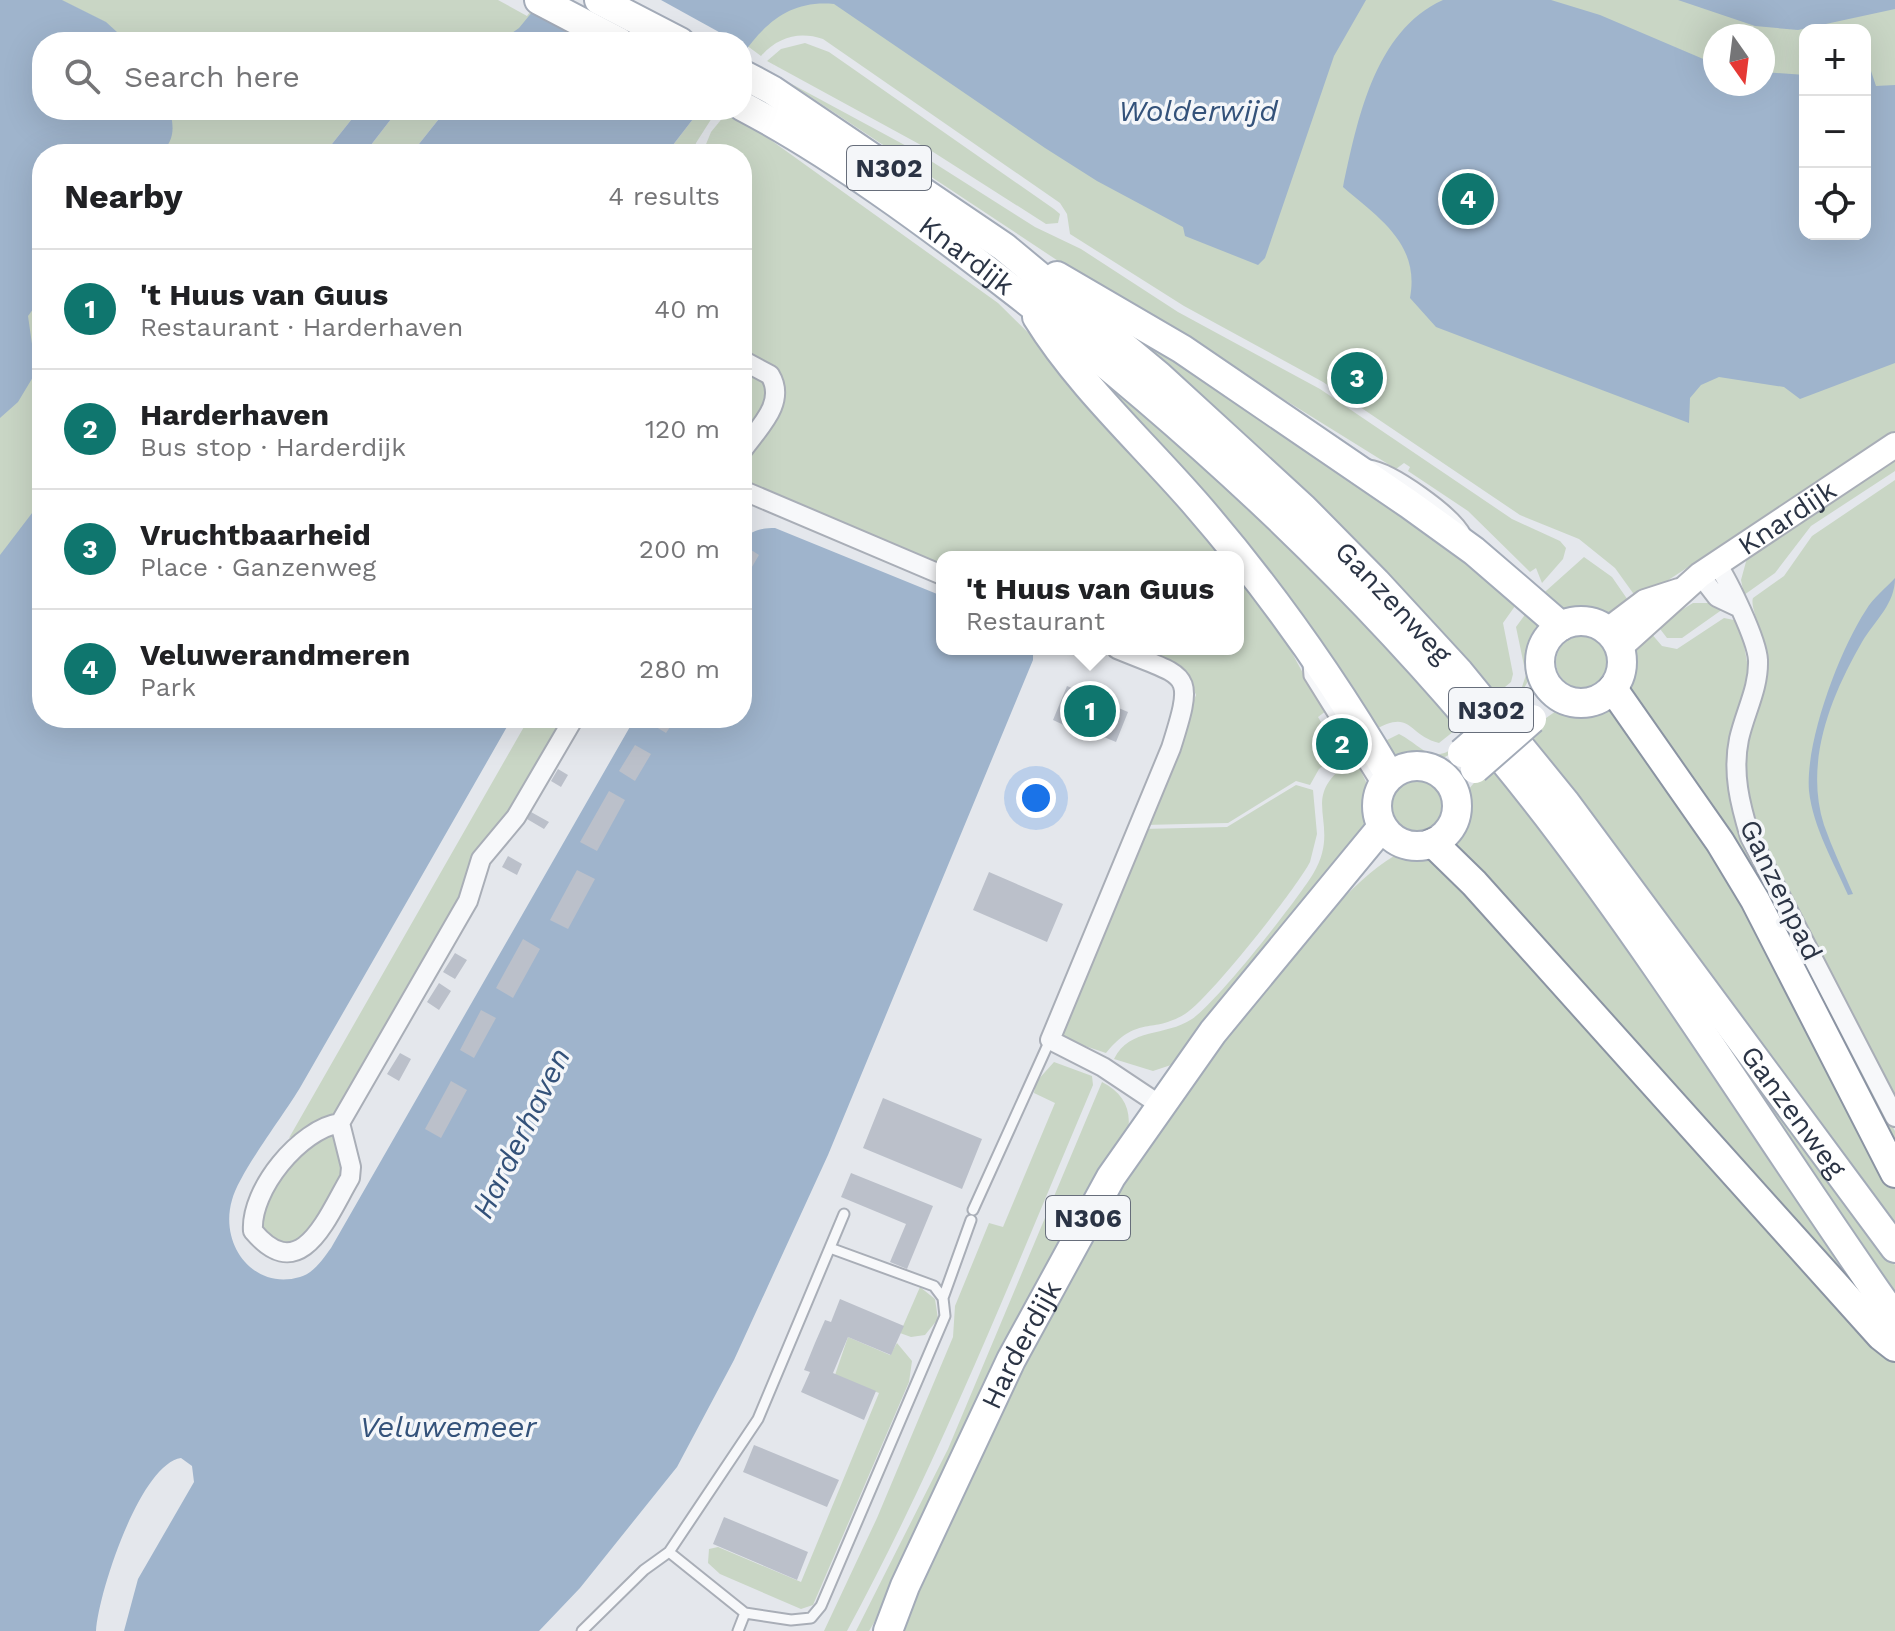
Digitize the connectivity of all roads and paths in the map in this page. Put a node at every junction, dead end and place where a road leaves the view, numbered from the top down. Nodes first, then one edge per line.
1 (539, 0) edge
2 (599, 0) edge
3 (600, 32) edge
4 (661, 32) edge
5 (752, 79) edge
6 (752, 113) edge
7 (1004, 247) junction
8 (1029, 302) junction
9 (752, 365) edge
10 (752, 437) edge
11 (1895, 445) edge
12 (752, 494) edge
13 (1234, 551) edge
14 (1244, 564) edge
15 (1709, 570) junction
16 (936, 572) edge
17 (1561, 626) junction
18 (1614, 638) junction
19 (1132, 655) edge
20 (1552, 689) junction
21 (1613, 689) junction
22 (568, 728) edge
23 (1446, 781) junction
24 (1385, 783) junction
25 (1389, 834) junction
26 (1433, 843) junction
27 (1050, 1040) junction
28 (1160, 1105) junction
29 (1895, 1117) edge
30 (340, 1123) junction
31 (1895, 1173) edge
32 (844, 1214) dead end
33 (830, 1248) junction
34 (1895, 1248) edge
35 (943, 1298) junction
36 (1895, 1318) edge
37 (1895, 1347) edge
38 (669, 1552) junction
39 (905, 1586) junction
40 (745, 1613) junction
41 (582, 1631) edge
42 (738, 1631) edge
43 (876, 1631) edge
44 (888, 1631) edge

1 - 3 main road
2 - 4 main road
5 - 7 main road, Knardijk / N302
6 - 8 main road, Knardijk / N302
7 - 17 main road, N302
7 - 34 main road, Ganzenweg / N302
8 - 13 main road, N302
8 - 36 main road, Ganzenweg / N302
9 - 10 street
11 - 15 main road, Knardijk
12 - 16 street
14 - 24 main road, N302
15 - 18 main road, Knardijk
15 - 29 street, Ganzenpad
17 - 18 main road
17 - 20 main road
18 - 21 main road
19 - 27 street
20 - 21 main road
20 - 23 main road, bridge
21 - 31 main road
22 - 30 street
23 - 24 main road
23 - 26 main road
24 - 25 main road
25 - 26 main road
25 - 28 main road, Harderdijk / N306
26 - 37 main road
27 - 28 street
27 - 35 lane
28 - 39 main road, Harderdijk / N306
30 - 30 street
32 - 33 lane
33 - 35 lane
33 - 38 lane
35 - 40 lane
38 - 40 lane
38 - 41 lane
39 - 43 main road, Harderdijk / N306
39 - 44 main road, Harderdijk / N306
40 - 42 lane

